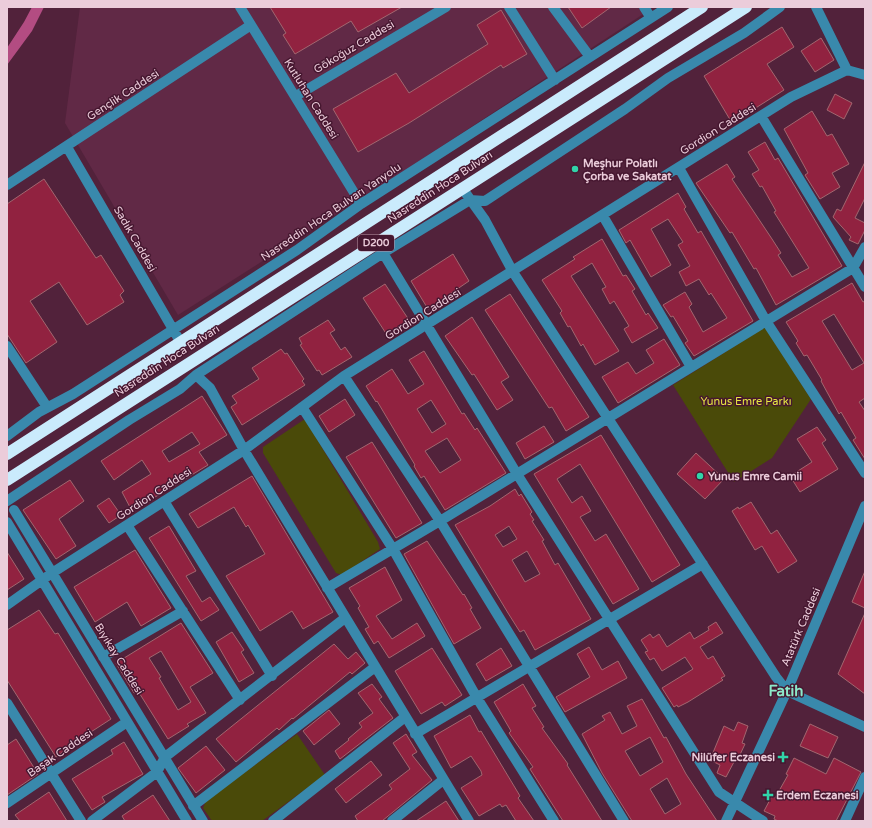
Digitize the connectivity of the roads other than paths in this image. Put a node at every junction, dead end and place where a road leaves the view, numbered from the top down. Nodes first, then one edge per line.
1 (240, 7) edge
2 (509, 7) edge
3 (553, 7) edge
4 (644, 7) edge
5 (668, 7) edge
6 (702, 7) edge
7 (746, 7) edge
8 (780, 7) edge
9 (816, 7) edge
10 (443, 8) edge
11 (651, 18) junction
12 (251, 25) junction
13 (590, 57) junction
14 (847, 70) junction
15 (865, 75) edge
16 (555, 80) junction
17 (296, 96) junction
18 (761, 116) junction
19 (67, 147) junction
20 (679, 168) junction
21 (7, 185) edge
22 (462, 188) junction
23 (470, 200) junction
24 (361, 204) junction
25 (602, 216) junction
26 (865, 246) edge
27 (380, 248) junction
28 (853, 268) junction
29 (513, 272) junction
30 (865, 287) edge
31 (766, 321) junction
32 (427, 326) junction
33 (173, 330) junction
34 (181, 343) junction
35 (7, 346) edge
36 (691, 367) junction
37 (196, 375) junction
38 (344, 376) junction
39 (47, 407) junction
40 (302, 407) junction
41 (608, 418) junction
42 (7, 436) edge
43 (244, 450) junction
44 (7, 454) edge
45 (865, 473) edge
46 (517, 474) junction
47 (7, 480) edge
48 (7, 501) edge
49 (164, 502) junction
50 (865, 506) edge
51 (14, 510) dead end
52 (440, 521) junction
53 (7, 522) edge
54 (127, 525) junction
55 (393, 549) junction
56 (703, 564) junction
57 (52, 573) junction
58 (41, 581) junction
59 (327, 588) junction
60 (7, 605) edge
61 (183, 611) junction
62 (345, 618) junction
63 (609, 620) junction
64 (103, 657) junction
65 (529, 667) junction
66 (375, 668) junction
67 (272, 676) junction
68 (787, 691) junction
69 (477, 698) junction
70 (240, 700) junction
71 (7, 703) edge
72 (405, 717) junction
73 (127, 722) junction
74 (865, 727) edge
75 (416, 734) junction
76 (165, 757) junction
77 (157, 772) junction
78 (51, 773) junction
79 (865, 777) edge
80 (443, 780) junction
81 (735, 802) junction
82 (7, 803) edge
83 (193, 806) junction
84 (81, 821) edge
85 (92, 821) edge
86 (187, 821) edge
87 (203, 821) edge
88 (273, 821) edge
89 (392, 821) edge
90 (469, 821) edge
91 (554, 821) edge
92 (624, 821) edge
93 (726, 821) edge
94 (763, 821) edge
95 (846, 821) edge

1 - 12 street, Kutluhan Caddesi
2 - 16 street
3 - 13 street
4 - 11 street
5 - 11 street, Nasreddin Hoca Bulvarı Yanyolu
6 - 34 highway, Nasreddin Hoca Bulvarı / D200
7 - 22 highway, Nasreddin Hoca Bulvarı / D200
8 - 23 street
9 - 14 street
10 - 17 street, Gökoğuz Caddesi
11 - 13 street, Nasreddin Hoca Bulvarı Yanyolu
12 - 17 street, Kutluhan Caddesi
12 - 19 street, Gençlik Caddesi
13 - 16 street, Nasreddin Hoca Bulvarı Yanyolu
14 - 15 street
14 - 18 street, Gordion Caddesi
16 - 24 street, Nasreddin Hoca Bulvarı Yanyolu
17 - 24 street, Kutluhan Caddesi
18 - 20 street, Gordion Caddesi
18 - 28 street
19 - 21 street, Gençlik Caddesi
19 - 33 street, Sadık Caddesi
20 - 25 street, Gordion Caddesi
20 - 31 street
22 - 23 street
22 - 27 highway, Nasreddin Hoca Bulvarı / D200
23 - 27 street
23 - 29 street
24 - 33 street, Nasreddin Hoca Bulvarı Yanyolu
25 - 29 street, Gordion Caddesi
25 - 36 street
26 - 28 street
27 - 32 street
27 - 37 street
27 - 47 highway, Nasreddin Hoca Bulvarı / D200
28 - 30 street
28 - 31 street
29 - 32 street, Gordion Caddesi
29 - 41 street
31 - 36 street
31 - 45 street
32 - 38 street, Gordion Caddesi
32 - 46 street
33 - 34 street, Sadık Caddesi
33 - 39 street, Nasreddin Hoca Bulvarı Yanyolu
34 - 44 highway, Nasreddin Hoca Bulvarı / D200
35 - 39 street
36 - 41 street
37 - 43 street
37 - 48 street
38 - 40 street, Gordion Caddesi
38 - 52 street
39 - 42 street, Nasreddin Hoca Bulvarı Yanyolu
40 - 43 street, Gordion Caddesi
40 - 55 street
41 - 46 street
41 - 56 street
43 - 49 street, Gordion Caddesi
43 - 59 street
46 - 52 street
46 - 63 street
49 - 54 street, Gordion Caddesi
49 - 67 street
50 - 68 street, Atatürk Caddesi
51 - 57 street, Bıyıkay Caddesi
52 - 55 street
52 - 65 street
53 - 58 street
54 - 57 street, Gordion Caddesi
54 - 61 street
55 - 59 street
55 - 69 street
56 - 63 street
56 - 68 street
57 - 58 street, Gordion Caddesi
57 - 64 street, Bıyıkay Caddesi
58 - 60 street, Gordion Caddesi
58 - 73 street
59 - 62 street
61 - 64 street
61 - 70 street
62 - 66 street
62 - 67 street
63 - 65 street
63 - 81 street
64 - 76 street, Bıyıkay Caddesi
65 - 69 street
65 - 92 street
66 - 72 street
66 - 83 street
67 - 70 street
68 - 74 street
68 - 81 street, Atatürk Caddesi
69 - 75 street
69 - 91 street
70 - 76 street
71 - 78 street
72 - 75 street
72 - 88 street
73 - 77 street
73 - 78 street, Başak Caddesi
75 - 80 street
76 - 77 street
76 - 83 street, Bıyıkay Caddesi
77 - 85 street
77 - 86 street
78 - 82 street, Başak Caddesi
78 - 84 street
79 - 95 street
80 - 89 street
80 - 90 street
81 - 93 street, Atatürk Caddesi
81 - 94 street
83 - 87 street, Bıyıkay Caddesi

